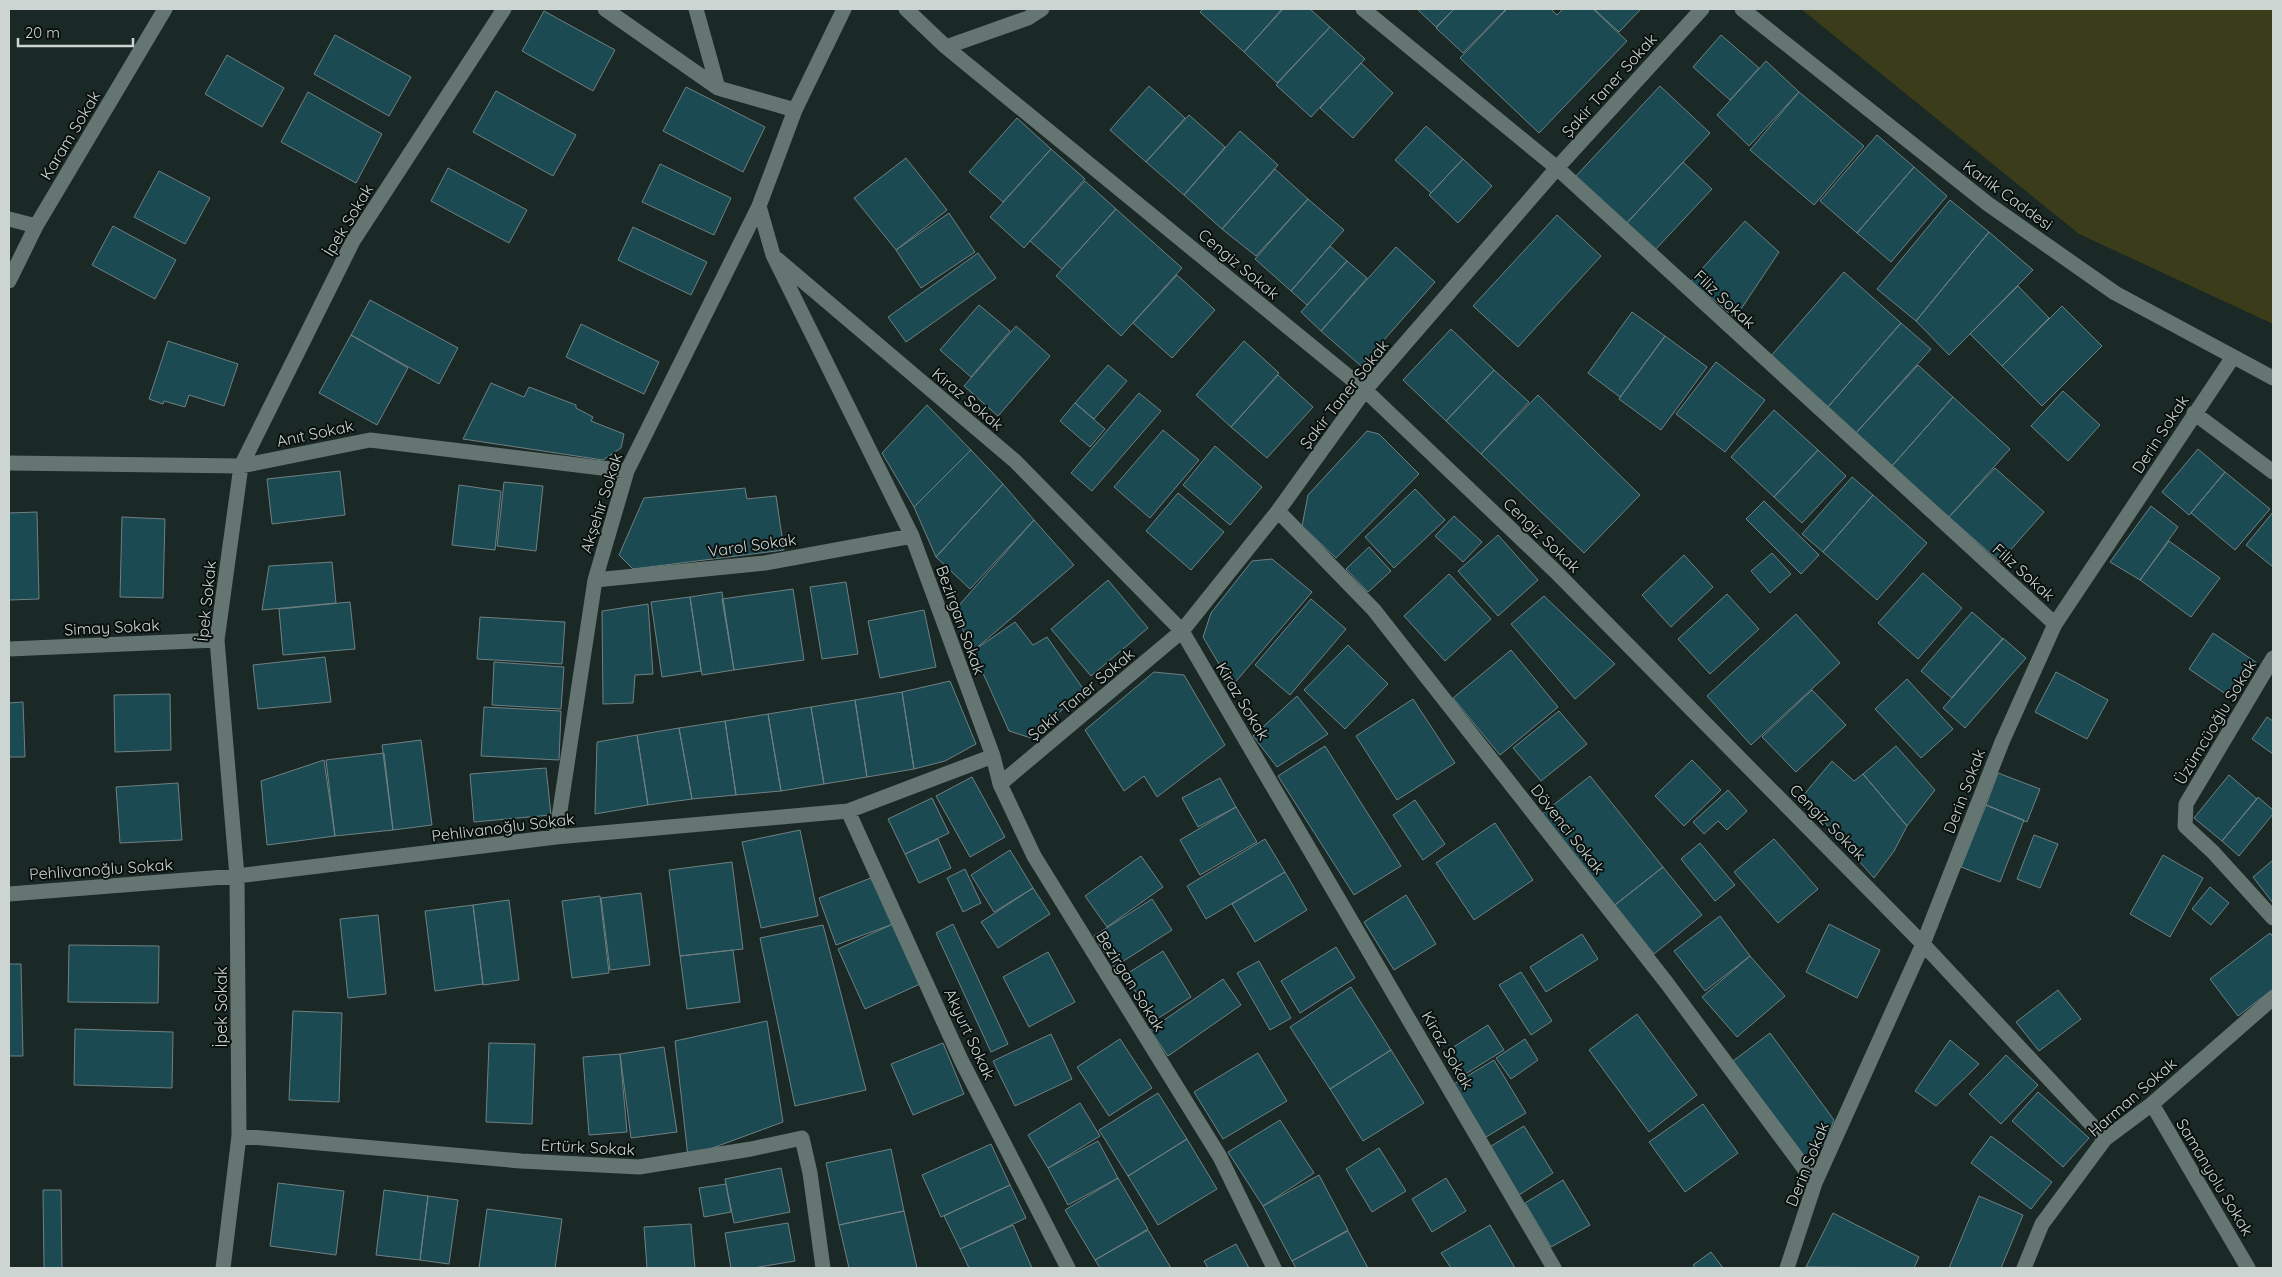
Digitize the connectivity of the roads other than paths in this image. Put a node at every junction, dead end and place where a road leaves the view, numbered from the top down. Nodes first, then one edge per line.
1 (165, 9) edge
2 (504, 9) edge
3 (605, 9) edge
4 (696, 9) edge
5 (844, 9) edge
6 (906, 9) edge
7 (1042, 9) edge
8 (1363, 9) edge
9 (1702, 9) edge
10 (1742, 9) edge
11 (946, 47) junction
12 (718, 88) junction
13 (796, 110) junction
14 (1557, 168) junction
15 (759, 206) junction
16 (9, 219) edge
17 (36, 226) junction
18 (773, 255) junction
19 (9, 281) edge
20 (2233, 357) junction
21 (2273, 378) edge
22 (1365, 390) junction
23 (2194, 413) junction
24 (9, 462) edge
25 (241, 466) junction
26 (626, 471) junction
27 (2273, 472) edge
28 (1278, 511) junction
29 (912, 536) junction
30 (595, 580) junction
31 (2055, 624) junction
32 (1182, 631) junction
33 (217, 640) junction
34 (9, 649) edge
35 (2273, 658) edge
36 (993, 756) junction
37 (1000, 784) junction
38 (848, 812) junction
39 (556, 837) junction
40 (237, 876) junction
41 (9, 894) edge
42 (2273, 918) edge
43 (1923, 944) junction
44 (2273, 998) edge
45 (2152, 1104) junction
46 (239, 1136) junction
47 (2105, 1140) junction
48 (1815, 1183) junction
49 (222, 1268) edge
50 (824, 1268) edge
51 (1068, 1268) edge
52 (1274, 1268) edge
53 (1554, 1268) edge
54 (1787, 1268) edge
55 (2024, 1268) edge
56 (2248, 1268) edge

1 - 17 street, Karam Sokak
2 - 25 street, İpek Sokak
3 - 12 street
4 - 12 street
5 - 13 street
6 - 11 street, Cengiz Sokak
7 - 11 street
8 - 14 street, Filiz Sokak
9 - 14 street, Şakir Taner Sokak
10 - 20 street, Karlık Caddesi
11 - 22 street, Cengiz Sokak
12 - 13 street
13 - 15 street
14 - 22 street, Şakir Taner Sokak
14 - 31 street, Filiz Sokak
15 - 18 street, Bezirgan Sokak
15 - 26 street, Akşehir Sokak
16 - 17 street
17 - 19 street, Karam Sokak
18 - 29 street, Bezirgan Sokak
18 - 32 street, Kiraz Sokak
20 - 21 street, Karlık Caddesi
20 - 23 street, Derin Sokak
22 - 28 street, Şakir Taner Sokak
22 - 43 street, Cengiz Sokak
23 - 27 street
23 - 31 street, Derin Sokak
24 - 25 street, Anıt Sokak
25 - 26 street, Anıt Sokak
25 - 33 street, İpek Sokak
26 - 30 street, Akşehir Sokak
28 - 32 street, Şakir Taner Sokak
28 - 48 street, Dövenci Sokak
29 - 30 street, Varol Sokak
29 - 36 street, Bezirgan Sokak
30 - 39 street, Akşehir Sokak
31 - 43 street, Derin Sokak
32 - 37 street, Şakir Taner Sokak
32 - 53 street, Kiraz Sokak
33 - 34 street, Simay Sokak
33 - 40 street, İpek Sokak
35 - 42 street, Üzümcüoğlu Sokak
36 - 37 street, Bezirgan Sokak
36 - 38 street, Pehlivanoğlu Sokak
37 - 52 street, Bezirgan Sokak
38 - 39 street, Pehlivanoğlu Sokak
38 - 51 street, Akyurt Sokak
39 - 40 street, Pehlivanoğlu Sokak
40 - 41 street, Pehlivanoğlu Sokak
40 - 46 street, İpek Sokak
43 - 47 street, Cengiz Sokak
43 - 48 street, Derin Sokak
44 - 45 street, Harman Sokak
45 - 47 street, Harman Sokak
45 - 56 street, Samanyolu Sokak
46 - 49 street, İpek Sokak
46 - 50 street, Ertürk Sokak
47 - 55 street, Harman Sokak
48 - 54 street, Derin Sokak

